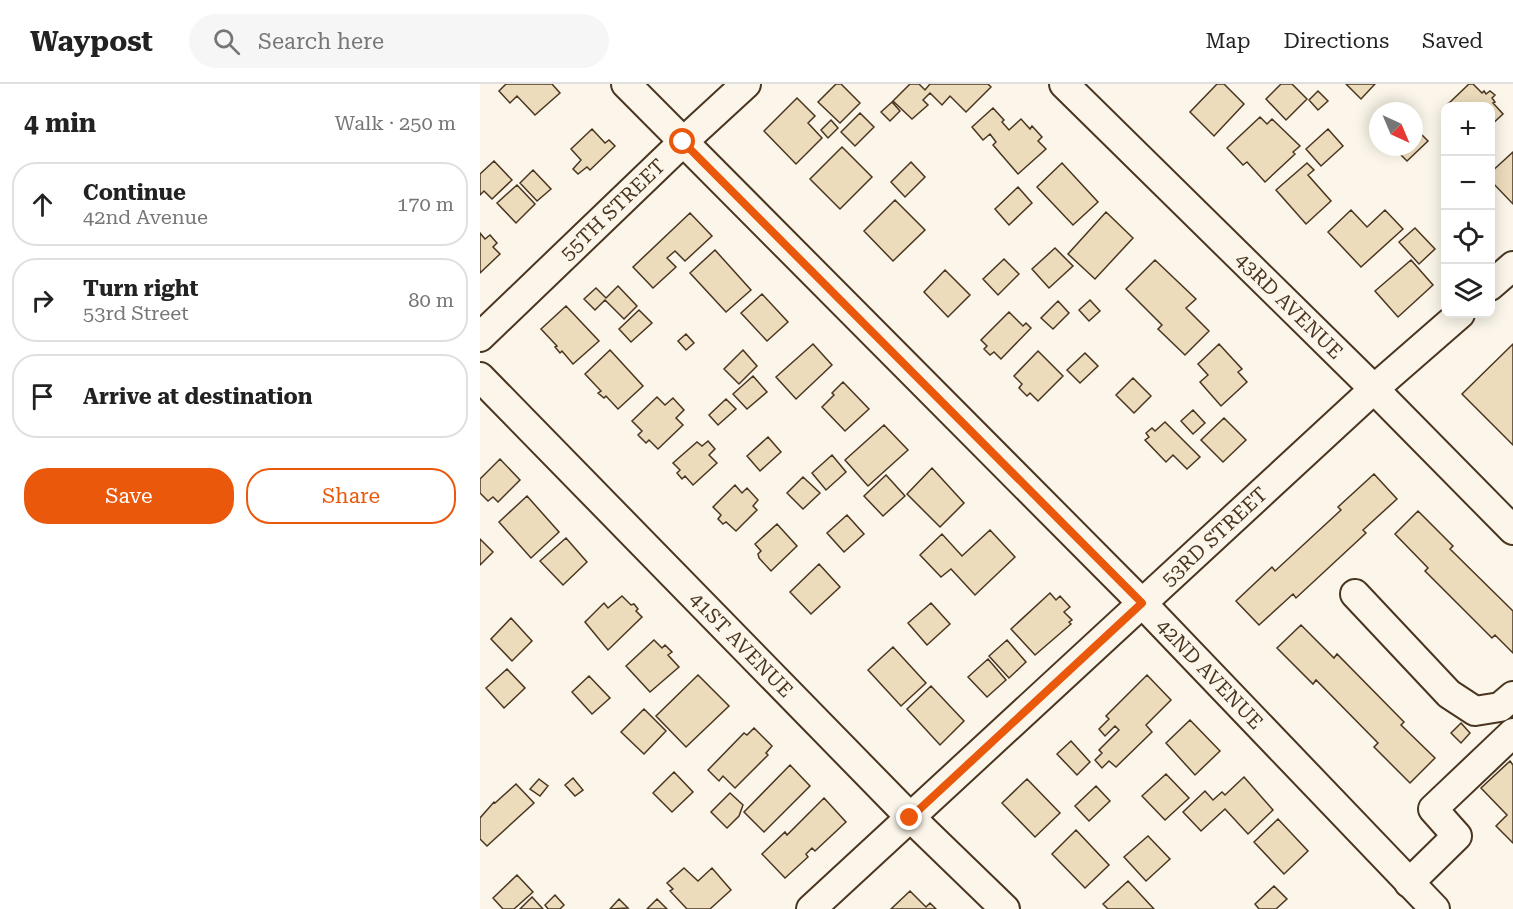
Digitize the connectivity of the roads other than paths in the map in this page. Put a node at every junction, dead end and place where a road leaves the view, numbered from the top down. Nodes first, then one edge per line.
1 (626, 84) edge
2 (747, 84) edge
3 (1064, 84) edge
4 (683, 142) junction
5 (1513, 266) edge
6 (1495, 282) edge
7 (1455, 318) edge
8 (480, 337) edge
9 (480, 377) edge
10 (1374, 389) junction
11 (1513, 530) edge
12 (1355, 594) dead end
13 (1142, 603) junction
14 (1513, 696) edge
15 (1513, 733) edge
16 (910, 818) junction
17 (1409, 883) junction
18 (811, 909) edge
19 (1005, 909) edge
20 (1435, 909) edge

1 - 4 street, 42ND AVENUE
2 - 4 street, 55TH STREET
3 - 10 street, 43RD AVENUE
4 - 8 street, 55TH STREET
4 - 13 street, 42ND AVENUE
5 - 6 street
7 - 10 street, 53RD STREET
9 - 16 street, 41ST AVENUE
10 - 11 street, 43RD AVENUE
10 - 13 street, 53RD STREET
12 - 14 street
13 - 16 street, 53RD STREET
13 - 17 street, 42ND AVENUE
15 - 17 street
16 - 18 street, 53RD STREET
16 - 19 street, 41ST AVENUE
17 - 20 street, 42ND AVENUE

